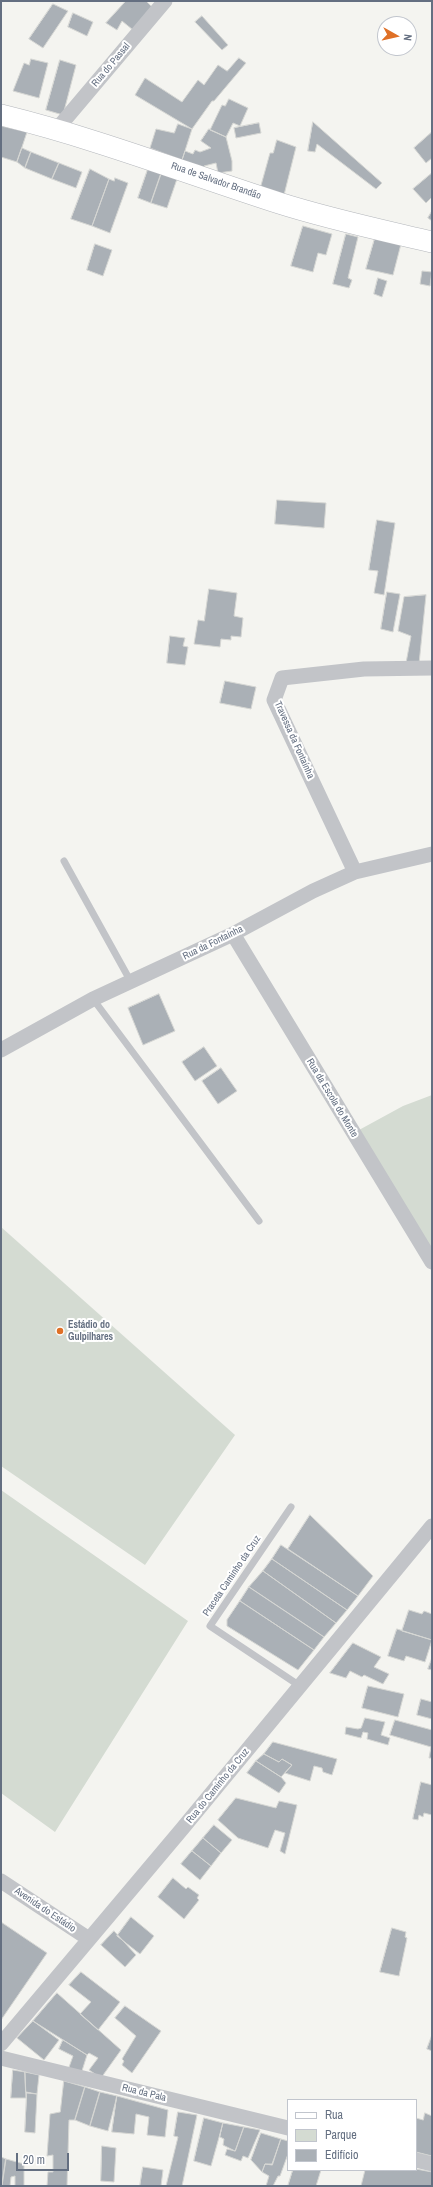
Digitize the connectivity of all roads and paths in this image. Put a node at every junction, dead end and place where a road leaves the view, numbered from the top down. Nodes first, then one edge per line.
1 (164, 1) edge
2 (1, 115) edge
3 (57, 129) junction
4 (432, 242) edge
5 (432, 668) edge
6 (432, 854) edge
7 (64, 861) dead end
8 (356, 872) junction
9 (233, 934) junction
10 (131, 982) junction
11 (93, 999) junction
12 (1, 1050) edge
13 (259, 1221) dead end
14 (432, 1262) edge
15 (291, 1506) dead end
16 (432, 1526) edge
17 (300, 1686) junction
18 (1, 1881) edge
19 (89, 1939) junction
20 (1, 2044) edge
21 (1, 2058) edge
22 (287, 2128) edge
23 (417, 2160) edge
24 (432, 2164) edge

1 - 3 street, Rua do Passal
2 - 3 main road, Rua de Salvador Brandão
3 - 4 main road, Rua de Salvador Brandão
5 - 8 street, Travessa da Fontaínha
6 - 8 street, Rua da Fontaínha
7 - 10 lane
8 - 9 street, Rua da Fontaínha
9 - 10 street, Rua da Fontaínha
9 - 14 street, Rua da Escola do Monte
10 - 11 street, Rua da Fontaínha
11 - 12 street, Rua da Fontaínha
11 - 13 lane
15 - 17 lane, Praceta Caminho da Cruz
16 - 17 street, Rua do Caminho da Cruz
17 - 19 street, Rua do Caminho da Cruz
18 - 19 street, Avenida do Estádio
19 - 20 street, Rua do Caminho da Cruz
21 - 22 street, Rua da Pala
23 - 24 street

